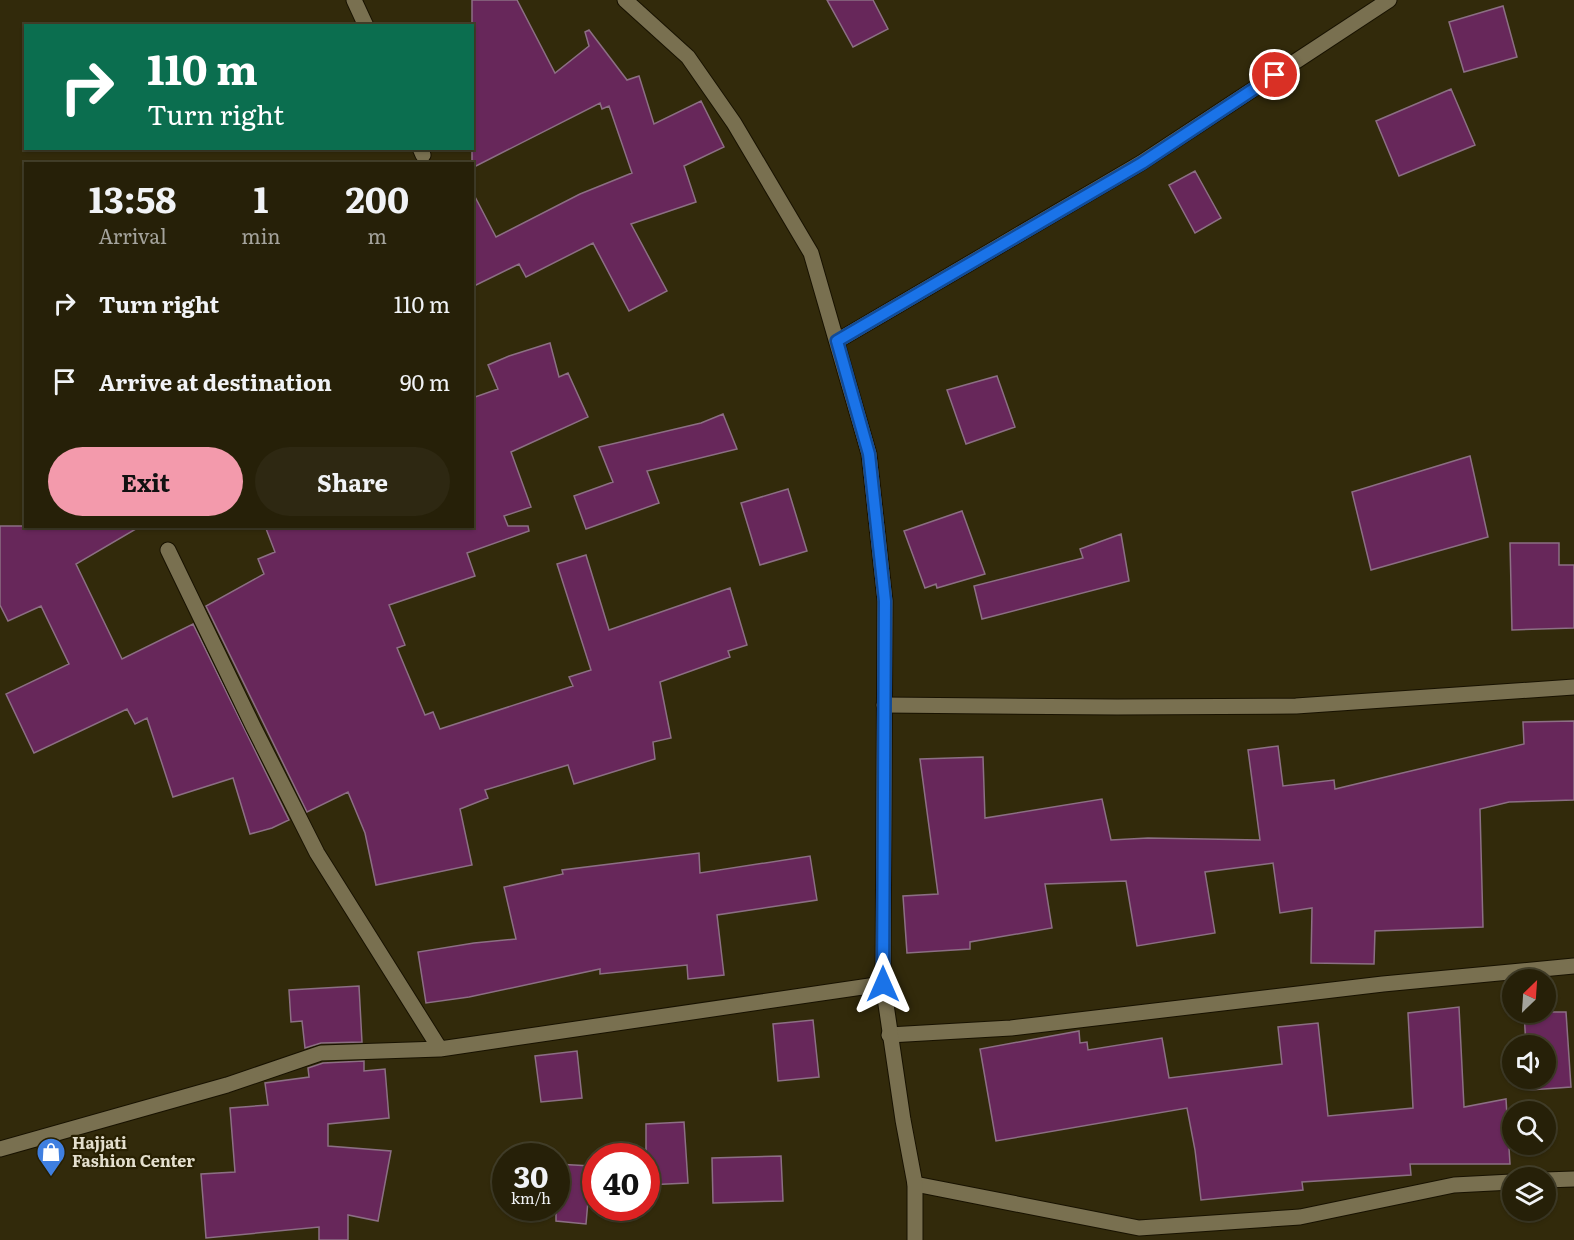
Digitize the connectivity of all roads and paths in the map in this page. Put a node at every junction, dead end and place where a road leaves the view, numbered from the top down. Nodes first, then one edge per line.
1 (354, 0) edge
2 (625, 0) edge
3 (1389, 0) edge
4 (365, 24) edge
5 (837, 341) junction
6 (168, 550) dead end
7 (1574, 687) edge
8 (884, 705) junction
9 (1574, 966) edge
10 (883, 984) junction
11 (889, 1035) junction
12 (441, 1048) junction
13 (0, 1149) edge
14 (1574, 1179) edge
15 (1556, 1180) edge
16 (1502, 1183) edge
17 (915, 1184) junction
18 (915, 1240) edge

1 - 4 street
2 - 5 street
3 - 5 street
5 - 8 street
6 - 12 street
7 - 8 street
8 - 10 street
9 - 11 street
10 - 11 street
10 - 12 street
11 - 17 street
12 - 13 street
14 - 15 street
16 - 17 street
17 - 18 street

